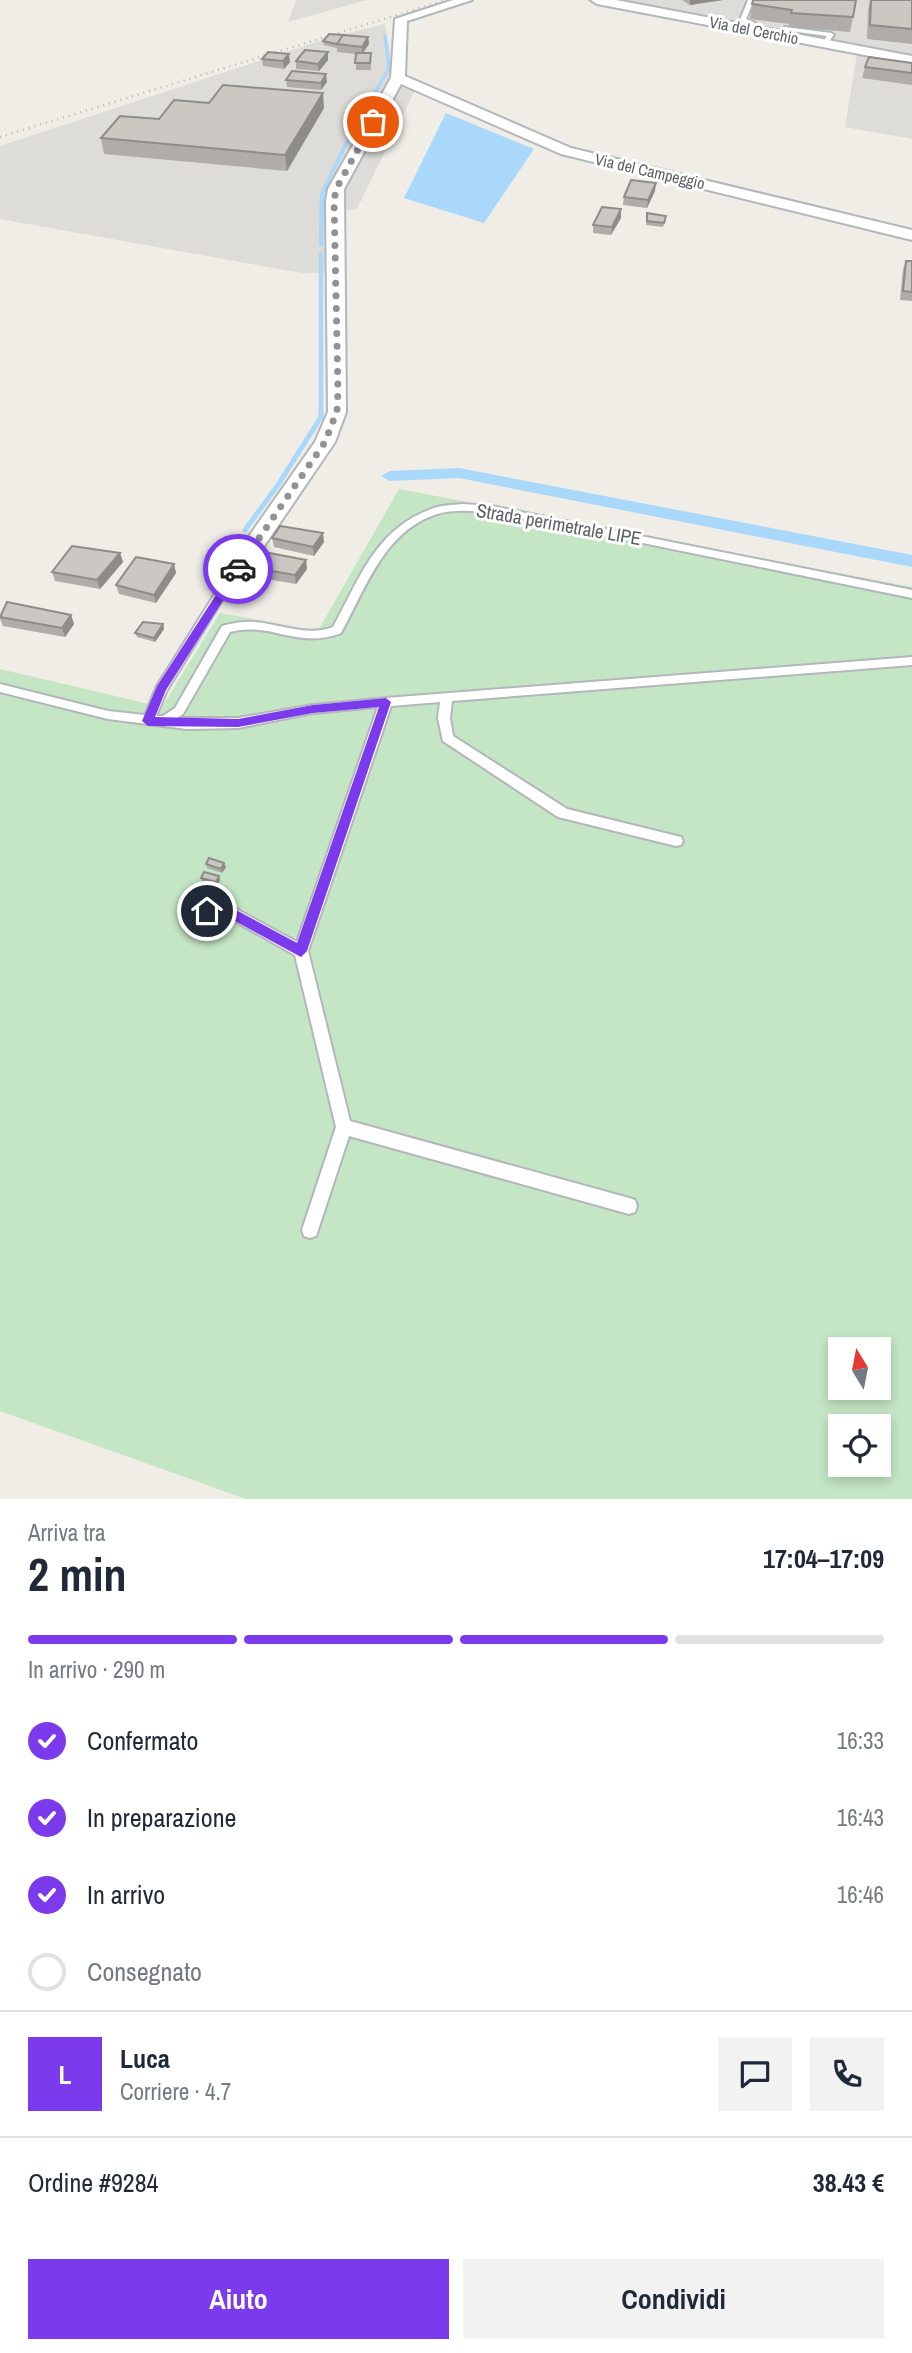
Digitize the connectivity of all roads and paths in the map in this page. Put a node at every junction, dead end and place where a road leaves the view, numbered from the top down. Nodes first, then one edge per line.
1 (466, 0) edge
2 (597, 0) edge
3 (751, 0) edge
4 (747, 29) junction
5 (785, 29) edge
6 (825, 44) junction
7 (912, 60) edge
8 (398, 78) junction
9 (912, 235) edge
10 (228, 584) joint
11 (912, 594) edge
12 (912, 661) edge
13 (0, 688) edge
14 (446, 698) junction
15 (386, 702) junction
16 (148, 721) junction
17 (676, 841) dead end
18 (207, 911) dead end
19 (301, 951) junction
20 (344, 1127) junction
21 (629, 1206) dead end
22 (310, 1230) dead end

1 - 8 street
2 - 4 street, Via del Cerchio
3 - 4 lane
4 - 6 street, Via del Cerchio
5 - 6 lane
6 - 7 street, Via del Cerchio
8 - 9 street, Via del Campeggio
8 - 10 street
10 - 16 lane
11 - 16 lane, Strada perimetrale LIPE
12 - 14 lane, Strada perimetrale LIPE
13 - 16 lane, Strada perimetrale LIPE
14 - 15 lane, Strada perimetrale LIPE
14 - 17 lane
15 - 16 lane, Strada perimetrale LIPE
15 - 19 lane
18 - 19 lane
19 - 20 lane
20 - 21 lane
20 - 22 lane

